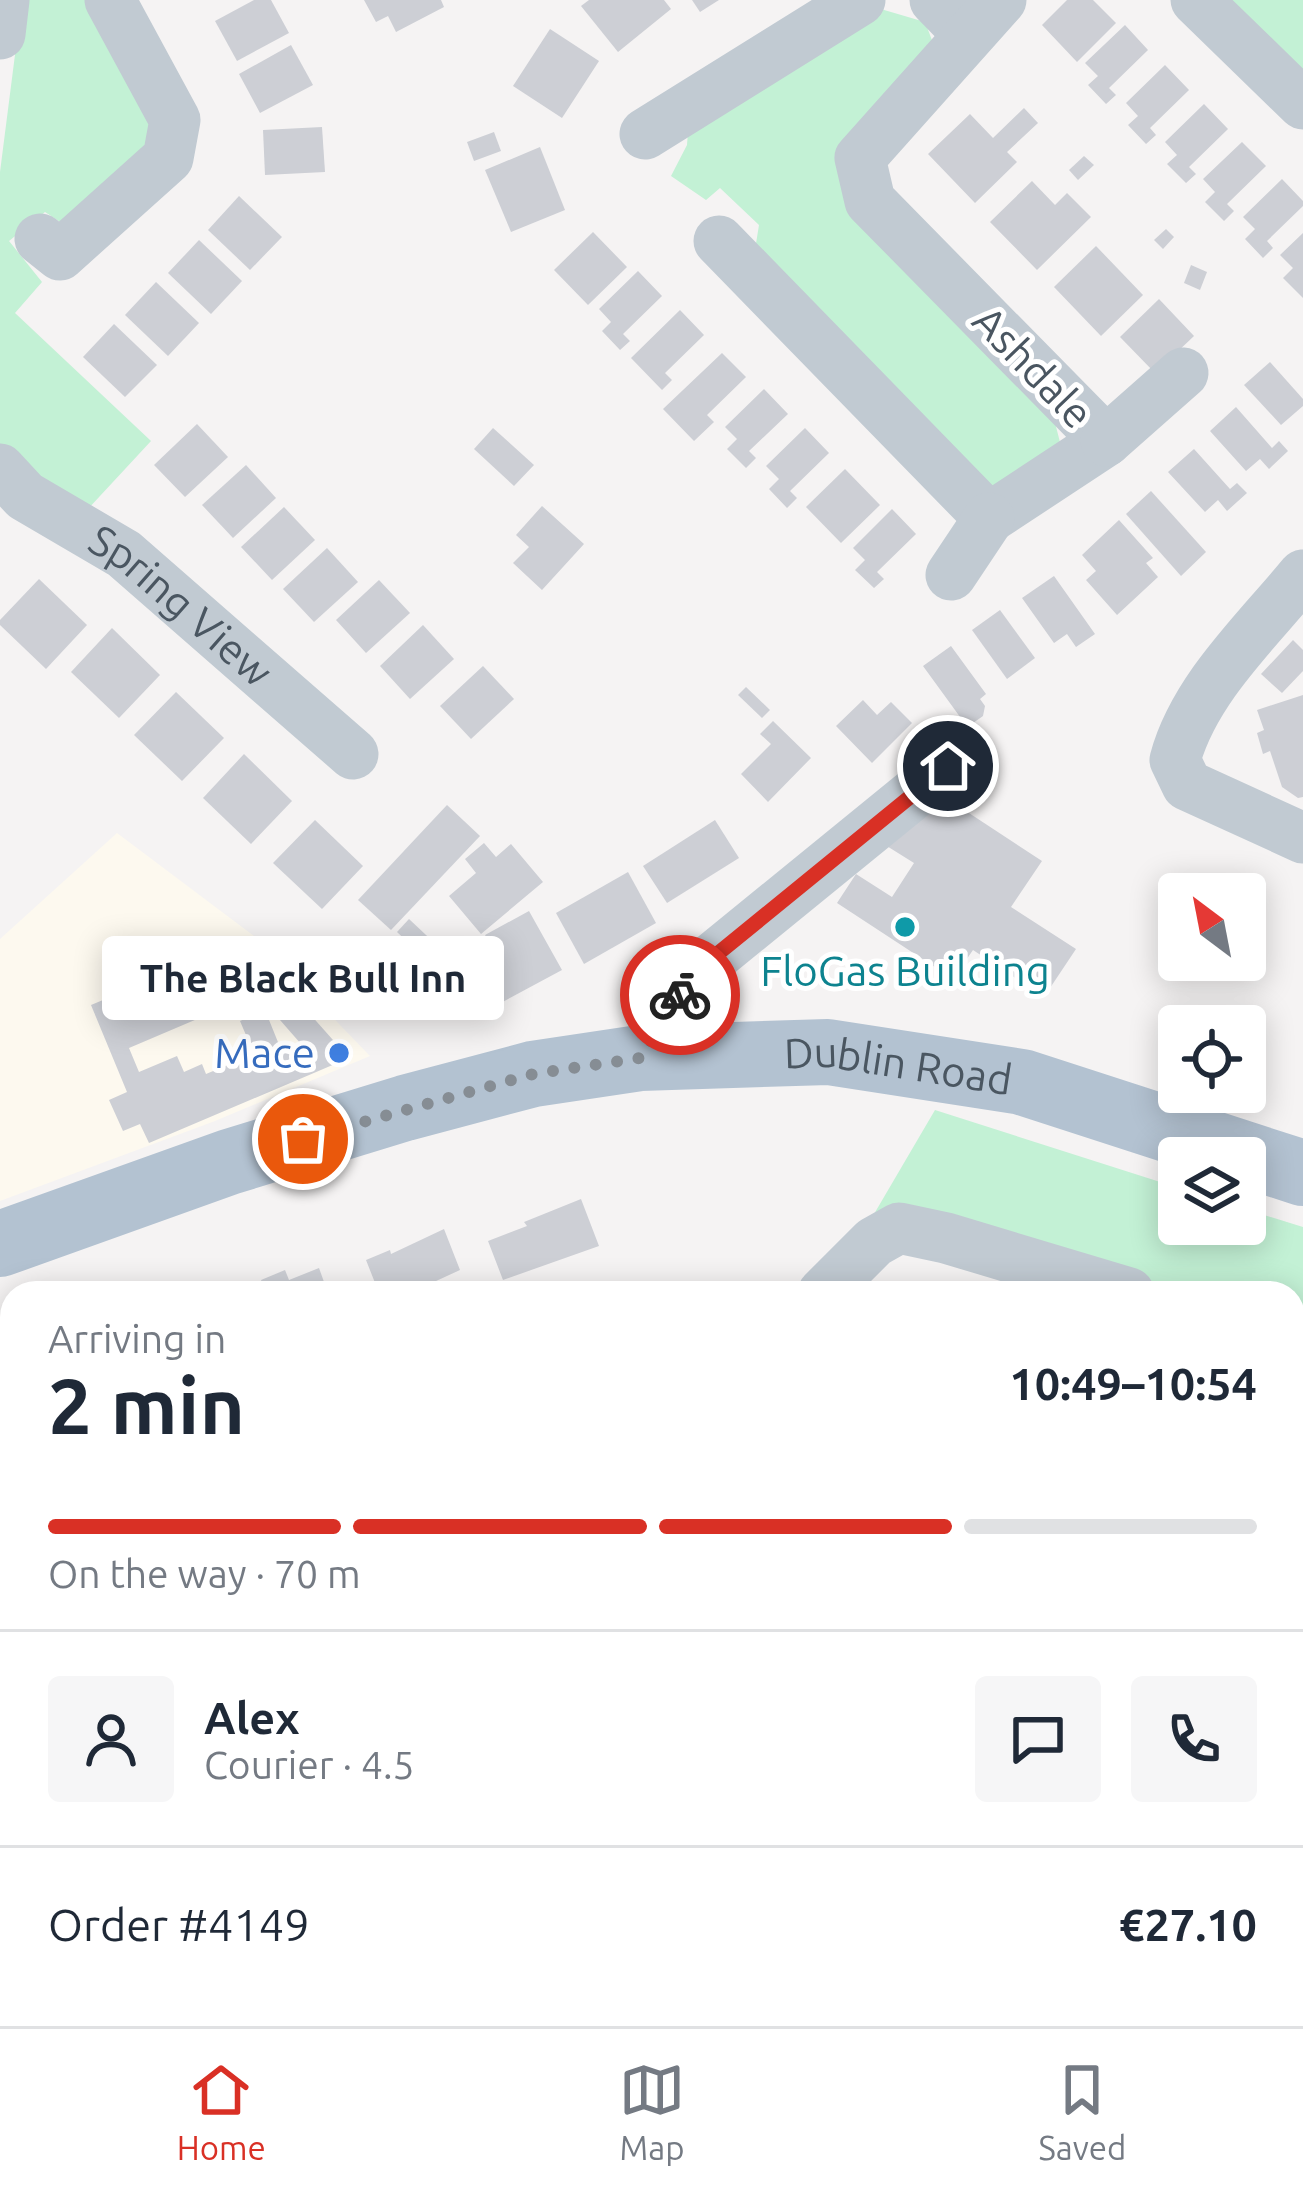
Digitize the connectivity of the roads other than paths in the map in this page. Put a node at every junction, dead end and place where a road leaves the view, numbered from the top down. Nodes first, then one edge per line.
1 (4, 0) edge
2 (110, 0) edge
3 (860, 0) edge
4 (1196, 0) edge
5 (969, 12) edge
6 (0, 34) edge
7 (1303, 104) edge
8 (645, 134) dead end
9 (40, 239) dead end
10 (719, 241) dead end
11 (1183, 373) dead end
12 (1106, 441) junction
13 (0, 469) edge
14 (989, 518) junction
15 (951, 575) dead end
16 (1303, 575) edge
17 (352, 754) dead end
18 (948, 766) dead end
19 (1303, 838) edge
20 (640, 1058) junction
21 (1303, 1173) edge
22 (0, 1244) edge
23 (835, 1281) edge
24 (1087, 1281) edge

1 - 6 street
2 - 9 street
3 - 8 street
4 - 7 street
5 - 12 street, Ashdale
10 - 14 street
11 - 12 street
12 - 14 street, Ashdale
13 - 17 street, Spring View
14 - 15 street
16 - 19 street
18 - 20 street
20 - 21 main road, Dublin Road
20 - 22 main road, Dublin Road
23 - 24 street

